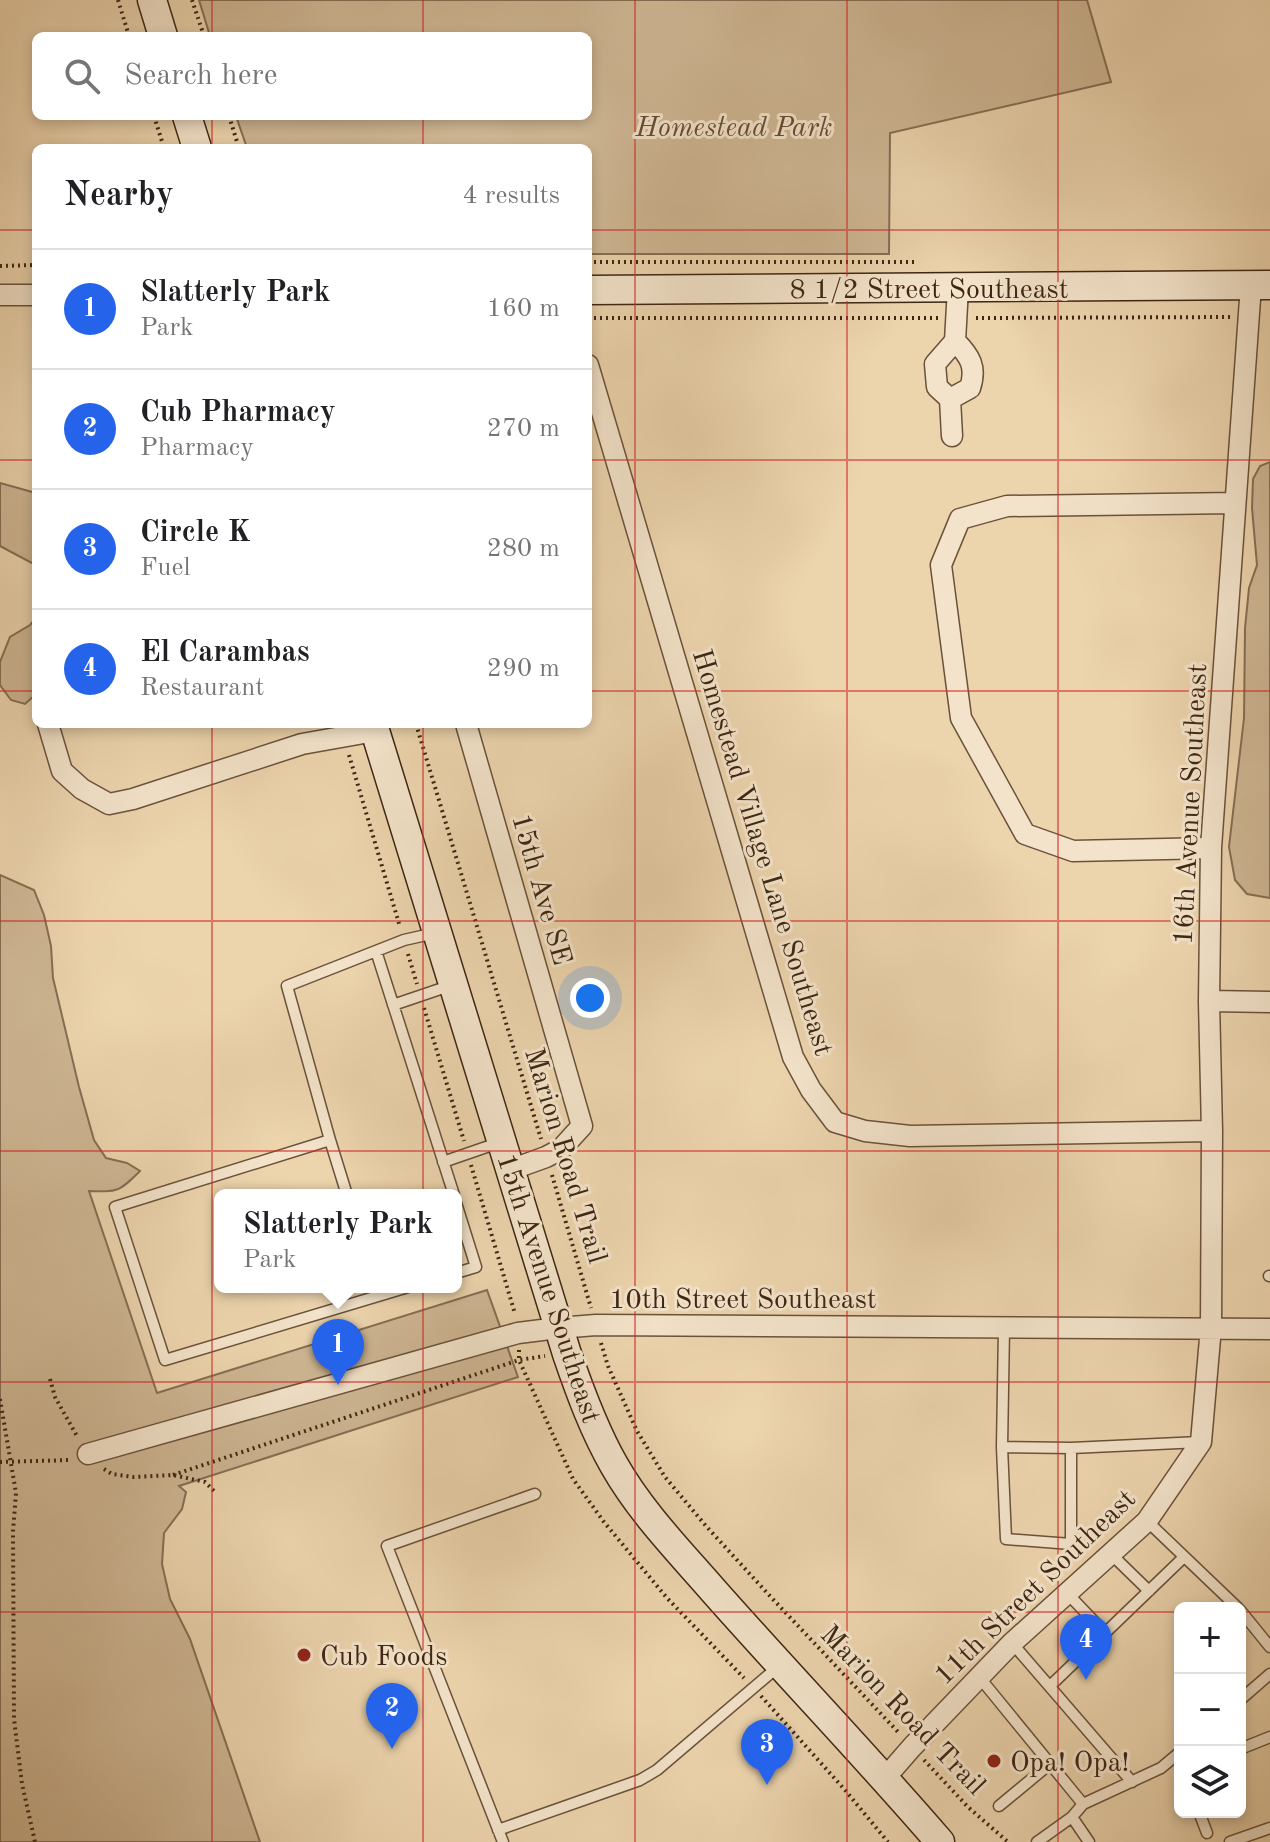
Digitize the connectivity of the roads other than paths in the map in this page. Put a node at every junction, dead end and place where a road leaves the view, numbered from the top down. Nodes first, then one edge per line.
1 (152, 0) edge
2 (162, 32) edge
3 (188, 120) edge
4 (196, 144) edge
5 (1260, 285) edge
6 (958, 288) junction
7 (592, 290) edge
8 (0, 295) edge
9 (32, 295) edge
10 (955, 341) junction
11 (592, 379) edge
12 (950, 399) junction
13 (952, 436) dead end
14 (1235, 503) junction
15 (49, 728) edge
16 (374, 728) edge
17 (467, 728) edge
18 (316, 732) edge
19 (1211, 848) junction
20 (437, 932) junction
21 (376, 951) junction
22 (453, 985) junction
23 (1209, 1001) junction
24 (1270, 1002) edge
25 (393, 1005) junction
26 (1212, 1131) junction
27 (330, 1140) junction
28 (502, 1142) junction
29 (443, 1162) junction
30 (510, 1170) junction
31 (345, 1189) edge
32 (452, 1189) edge
33 (462, 1222) edge
34 (462, 1271) edge
35 (373, 1293) edge
36 (1211, 1327) junction
37 (558, 1328) junction
38 (1004, 1328) junction
39 (1270, 1329) edge
40 (1201, 1442) junction
41 (1002, 1447) junction
42 (1071, 1448) junction
43 (88, 1454) road end
44 (535, 1494) dead end
45 (1147, 1521) junction
46 (1111, 1554) junction
47 (1184, 1557) junction
48 (1149, 1591) junction
49 (1067, 1593) junction
50 (1232, 1602) edge
51 (1246, 1618) edge
52 (1105, 1633) junction
53 (1012, 1643) junction
54 (1270, 1647) edge
55 (779, 1666) junction
56 (1270, 1674) edge
57 (980, 1678) junction
58 (1050, 1686) junction
59 (1246, 1695) edge
60 (1270, 1737) edge
61 (1246, 1747) edge
62 (1174, 1760) edge
63 (1051, 1763) junction
64 (885, 1778) junction
65 (1132, 1782) junction
66 (1083, 1804) junction
67 (999, 1806) dead end
68 (1072, 1817) junction
69 (1201, 1818) edge
70 (1270, 1828) edge
71 (498, 1830) junction
72 (1207, 1833) dead end
73 (503, 1842) edge
74 (940, 1842) edge
75 (1037, 1842) edge
76 (1089, 1842) edge
77 (1230, 1842) edge

1 - 2 main road
3 - 4 main road
5 - 6 main road, 8 1/2 Street Southeast
5 - 14 street, 16th Avenue Southeast
6 - 7 main road, 8 1/2 Street Southeast
6 - 10 street
8 - 9 street
10 - 12 street
10 - 12 street
11 - 26 street, Homestead Village Lane Southeast
12 - 13 street
14 - 19 street, 16th Avenue Southeast
14 - 19 street
15 - 18 street
16 - 18 street
16 - 20 main road, 15th Avenue Southeast
17 - 30 street, 15th Ave SE
19 - 23 street, 16th Avenue Southeast
20 - 21 lane
20 - 22 main road, 15th Avenue Southeast
21 - 25 lane
21 - 27 lane
22 - 25 lane
22 - 28 main road, 15th Avenue Southeast
23 - 24 street
23 - 26 street, 16th Avenue Southeast
25 - 29 lane
26 - 36 street, 16th Avenue Southeast
27 - 31 lane
27 - 35 lane
28 - 29 lane
28 - 30 main road, 15th Avenue Southeast
29 - 32 lane
30 - 37 main road, 15th Avenue Southeast
33 - 34 lane
36 - 38 street, 10th Street Southeast
36 - 39 street, 10th Street Southeast
36 - 40 street, 11th Street Southeast
37 - 38 street, 10th Street Southeast
37 - 43 street, 10th Street Southeast
37 - 55 main road, 15th Avenue Southeast
38 - 41 lane
40 - 42 lane
40 - 45 street, 11th Street Southeast
41 - 42 lane
41 - 42 lane
44 - 71 lane
45 - 46 street, 11th Street Southeast
45 - 47 lane
46 - 48 lane
46 - 49 street, 11th Street Southeast
47 - 48 lane
47 - 50 lane
48 - 52 lane
49 - 52 lane
49 - 53 street, 11th Street Southeast
51 - 54 lane
52 - 58 lane
53 - 57 street, 11th Street Southeast
53 - 58 lane
55 - 64 main road, 15th Avenue Southeast
55 - 71 lane
56 - 59 lane
57 - 63 lane
57 - 64 street, 11th Street Southeast
58 - 65 lane
60 - 61 lane
62 - 65 lane
63 - 66 lane
63 - 67 lane
64 - 74 main road, 15th Avenue Southeast
65 - 66 lane
66 - 68 lane
68 - 75 lane
68 - 76 lane
69 - 72 lane
70 - 77 lane
71 - 73 lane

